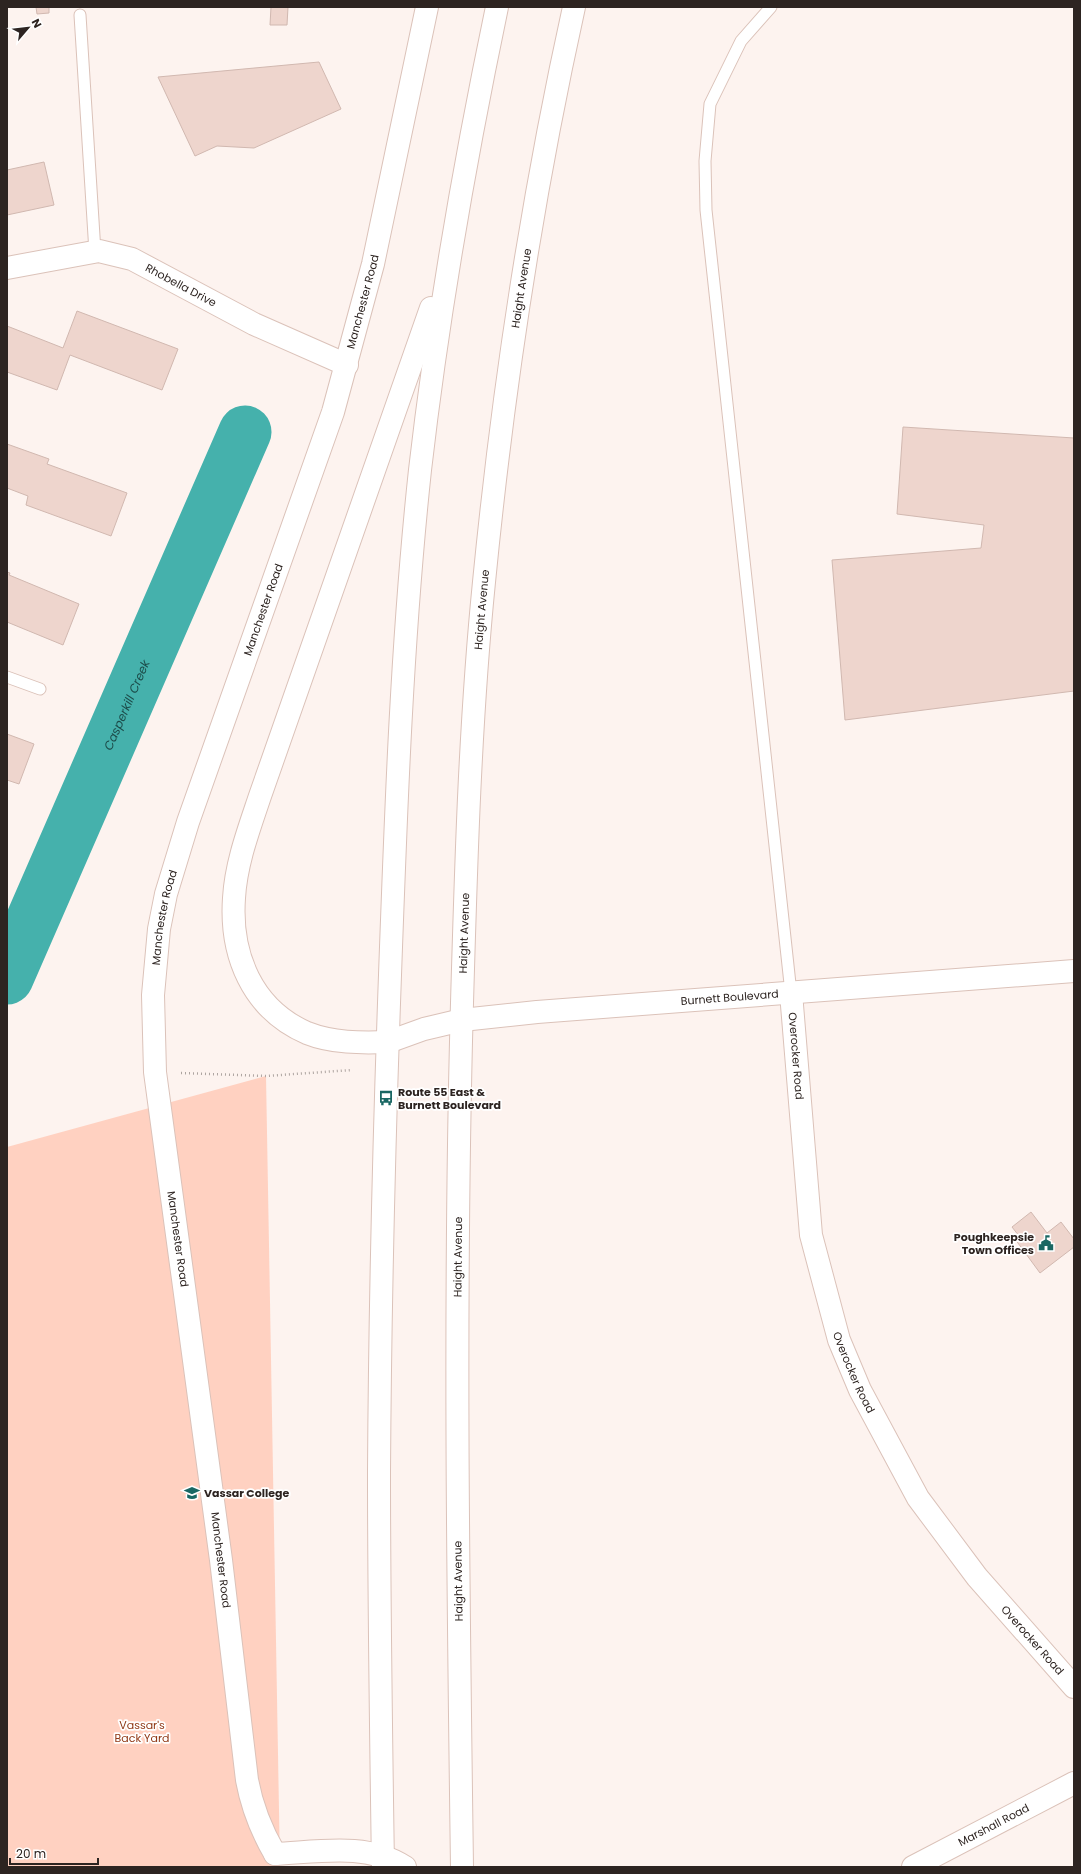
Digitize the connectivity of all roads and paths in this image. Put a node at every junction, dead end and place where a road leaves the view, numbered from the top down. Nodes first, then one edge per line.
1 (427, 7) edge
2 (497, 7) edge
3 (574, 7) edge
4 (771, 7) edge
5 (80, 15) dead end
6 (96, 252) junction
7 (450, 256) junction
8 (7, 268) edge
9 (347, 365) junction
10 (7, 677) edge
11 (40, 689) dead end
12 (1074, 971) edge
13 (791, 993) junction
14 (462, 1020) junction
15 (388, 1042) junction
16 (354, 1070) dead end
17 (176, 1073) dead end
18 (1074, 1687) edge
19 (1074, 1783) edge
20 (277, 1861) edge
21 (383, 1861) edge
22 (405, 1867) edge
23 (462, 1867) edge
24 (913, 1867) edge

1 - 9 main road, Manchester Road
2 - 7 main road
3 - 14 main road, Haight Avenue
4 - 13 lane
5 - 6 lane
6 - 8 main road, Rhobella Drive
6 - 9 main road, Rhobella Drive
7 - 15 main road
7 - 15 main road, Burnett Boulevard
9 - 20 main road, Manchester Road
10 - 11 lane
12 - 13 main road, Burnett Boulevard
13 - 14 main road, Burnett Boulevard
13 - 18 main road, Overocker Road
14 - 15 main road, Burnett Boulevard
14 - 23 main road, Haight Avenue
15 - 21 main road
16 - 17 path
19 - 24 main road, Marshall Road
20 - 21 main road
21 - 22 main road

